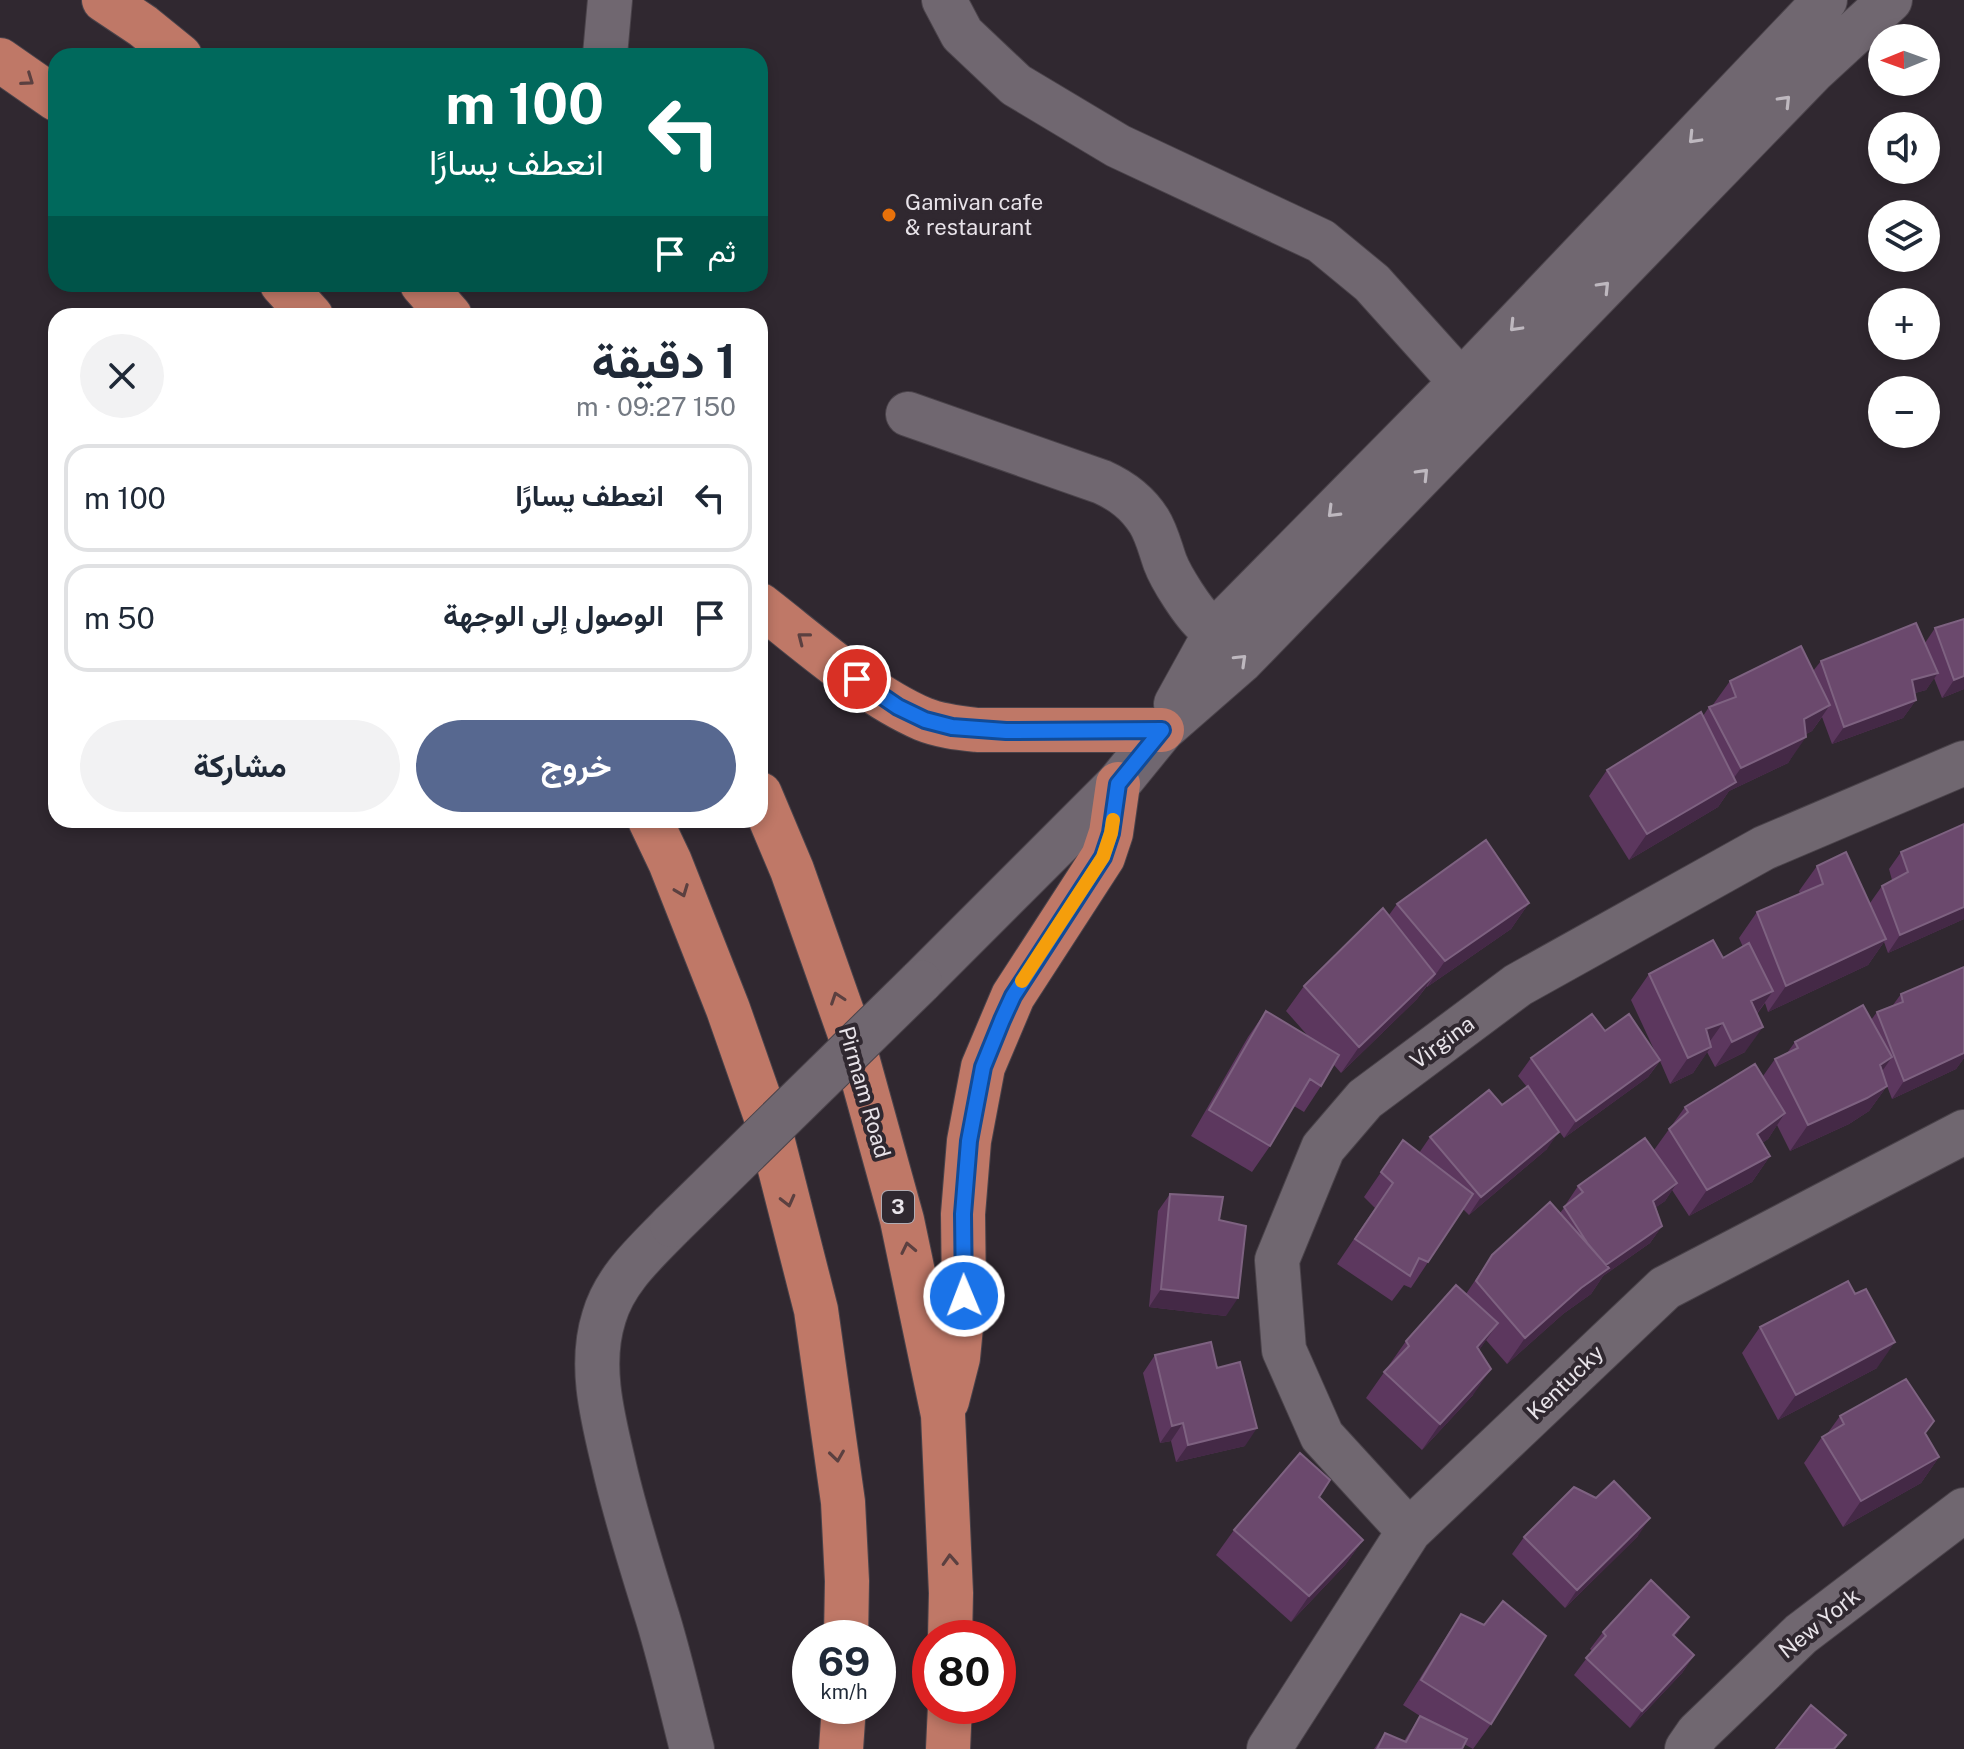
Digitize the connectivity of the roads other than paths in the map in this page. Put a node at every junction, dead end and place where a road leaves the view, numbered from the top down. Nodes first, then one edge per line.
1 (104, 0) edge
2 (610, 0) edge
3 (944, 0) edge
4 (1825, 0) edge
5 (1890, 0) edge
6 (138, 13) edge
7 (172, 48) edge
8 (606, 48) edge
9 (0, 60) edge
10 (48, 93) edge
11 (289, 292) edge
12 (429, 292) edge
13 (304, 308) edge
14 (443, 308) edge
15 (1461, 382) junction
16 (908, 414) dead end
17 (768, 611) edge
18 (1218, 628) junction
19 (1162, 730) junction
20 (1964, 763) edge
21 (1118, 784) junction
22 (768, 813) edge
23 (654, 828) edge
24 (1964, 1132) edge
25 (943, 1415) junction
26 (1964, 1510) edge
27 (1409, 1531) junction
28 (846, 1620) edge
29 (950, 1620) edge
30 (843, 1724) edge
31 (949, 1724) edge
32 (692, 1749) edge
33 (841, 1749) edge
34 (948, 1749) edge
35 (1269, 1749) edge
36 (1687, 1749) edge

1 - 6 highway
2 - 8 street
3 - 15 street
4 -> 15 street
19 -> 5 street
6 - 7 highway
9 -> 10 highway
11 - 13 highway
12 - 14 highway
15 -> 18 street
16 - 18 street
19 -> 17 highway
18 - 19 street
19 - 21 street
20 - 27 street, Virgina
21 - 25 highway
21 - 32 street, bridge
25 -> 22 highway, Pirmam Road / 3
23 -> 28 highway
24 - 27 street, Kentucky
29 -> 25 highway, Pirmam Road / 3
26 - 36 street, New York
27 - 35 street, Kentucky
30 - 33 highway
31 - 34 highway

